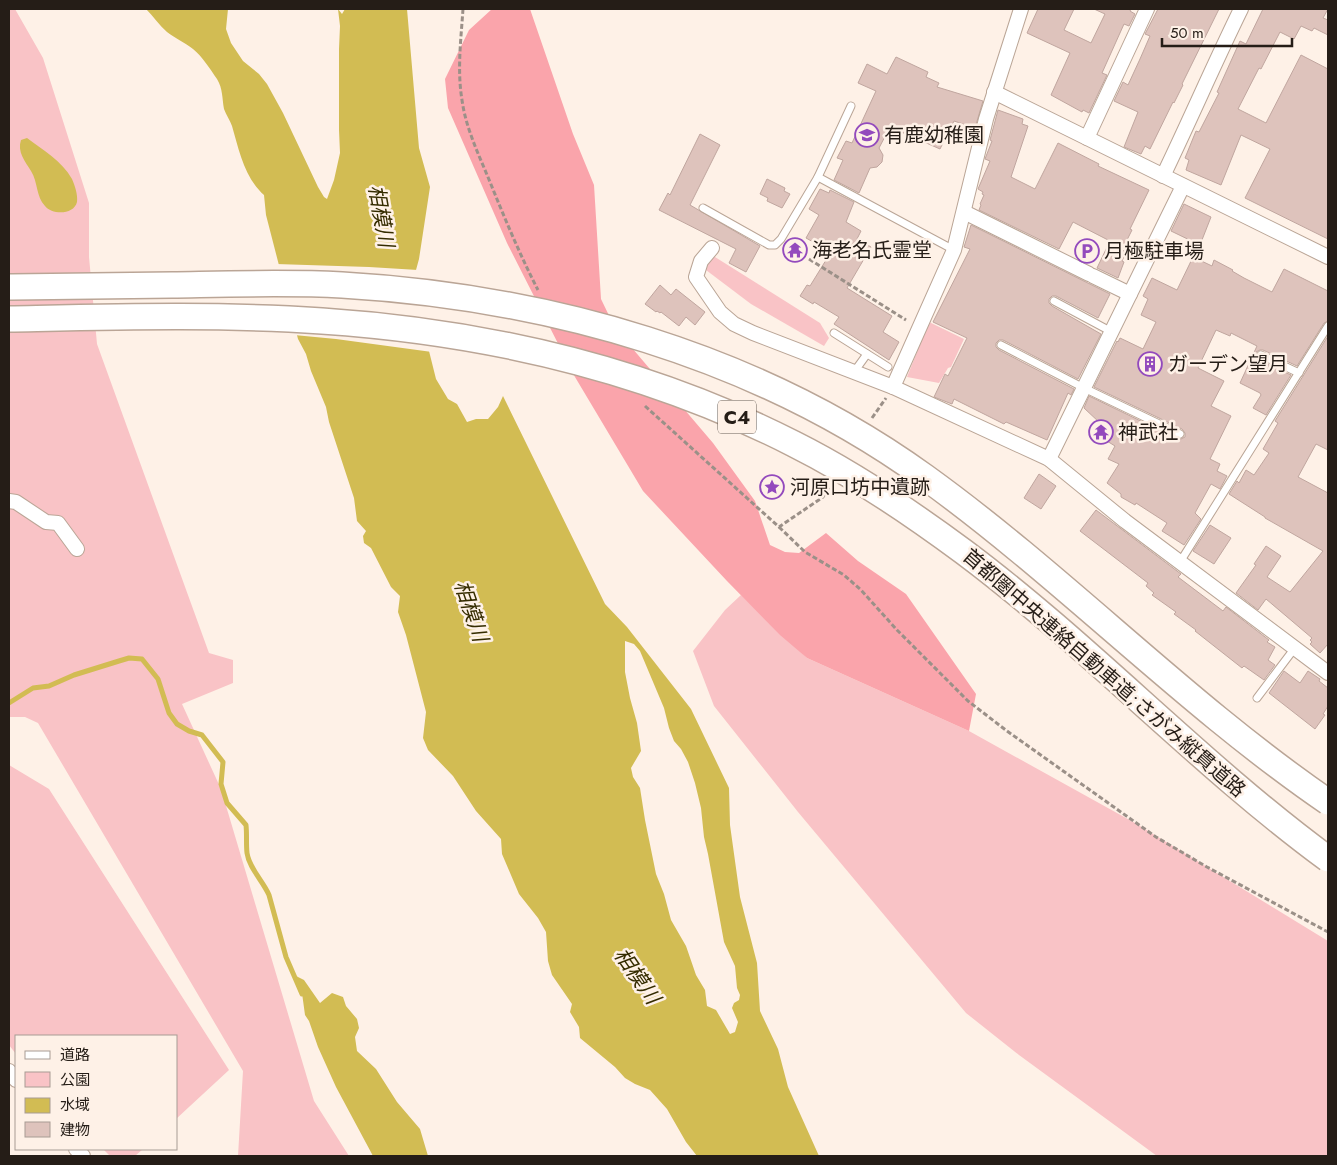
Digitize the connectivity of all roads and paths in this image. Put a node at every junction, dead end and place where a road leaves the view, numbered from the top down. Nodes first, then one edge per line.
1 (463, 9) edge
2 (1021, 9) edge
3 (1147, 9) edge
4 (1241, 9) edge
5 (994, 92) junction
6 (851, 106) dead end
7 (1087, 138) junction
8 (1163, 176) junction
9 (818, 177) junction
10 (1182, 186) junction
11 (703, 208) dead end
12 (964, 212) junction
13 (712, 248) dead end
14 (954, 250) junction
15 (1328, 257) edge
16 (809, 259) dead end
17 (9, 287) edge
18 (538, 291) dead end
19 (1130, 294) junction
20 (1054, 301) dead end
21 (9, 319) edge
22 (1328, 326) edge
23 (920, 328) junction
24 (1112, 332) junction
25 (834, 333) dead end
26 (1001, 345) dead end
27 (867, 354) junction
28 (1262, 355) dead end
29 (888, 367) dead end
30 (854, 372) junction
31 (1299, 373) junction
32 (893, 387) junction
33 (1084, 388) junction
34 (640, 401) dead end
35 (872, 419) dead end
36 (1180, 434) dead end
37 (1050, 460) junction
38 (832, 481) dead end
39 (9, 502) edge
40 (778, 527) junction
41 (77, 549) dead end
42 (1180, 562) junction
43 (1294, 648) junction
44 (1328, 673) edge
45 (1257, 698) dead end
46 (1328, 802) edge
47 (1328, 859) edge
48 (1328, 932) edge

1 - 18 path
2 - 5 street
3 - 7 street
4 - 8 street
5 - 7 street
5 - 12 street
6 - 9 lane
7 - 8 street
8 - 10 street
9 - 11 lane
9 - 14 lane
10 - 15 street
10 - 19 street
12 - 14 street
12 - 19 street
13 - 30 street
14 - 23 street
16 - 23 path
17 - 46 highway, 首都圏中央連絡自動車道;さがみ縦貫道路 / C4, bridge
19 - 24 street
20 - 24 lane
21 - 47 highway, 首都圏中央連絡自動車道;さがみ縦貫道路 / C4, bridge
22 - 31 lane
23 - 32 street
24 - 33 street
25 - 27 lane
26 - 33 lane
27 - 29 lane
27 - 30 lane
28 - 31 lane
30 - 32 street
31 - 42 lane
32 - 35 path
32 - 37 street
33 - 36 lane
33 - 37 street
34 - 40 path
37 - 42 street
38 - 40 path
39 - 41 street
40 - 48 path
42 - 43 street
43 - 44 street
43 - 45 lane

